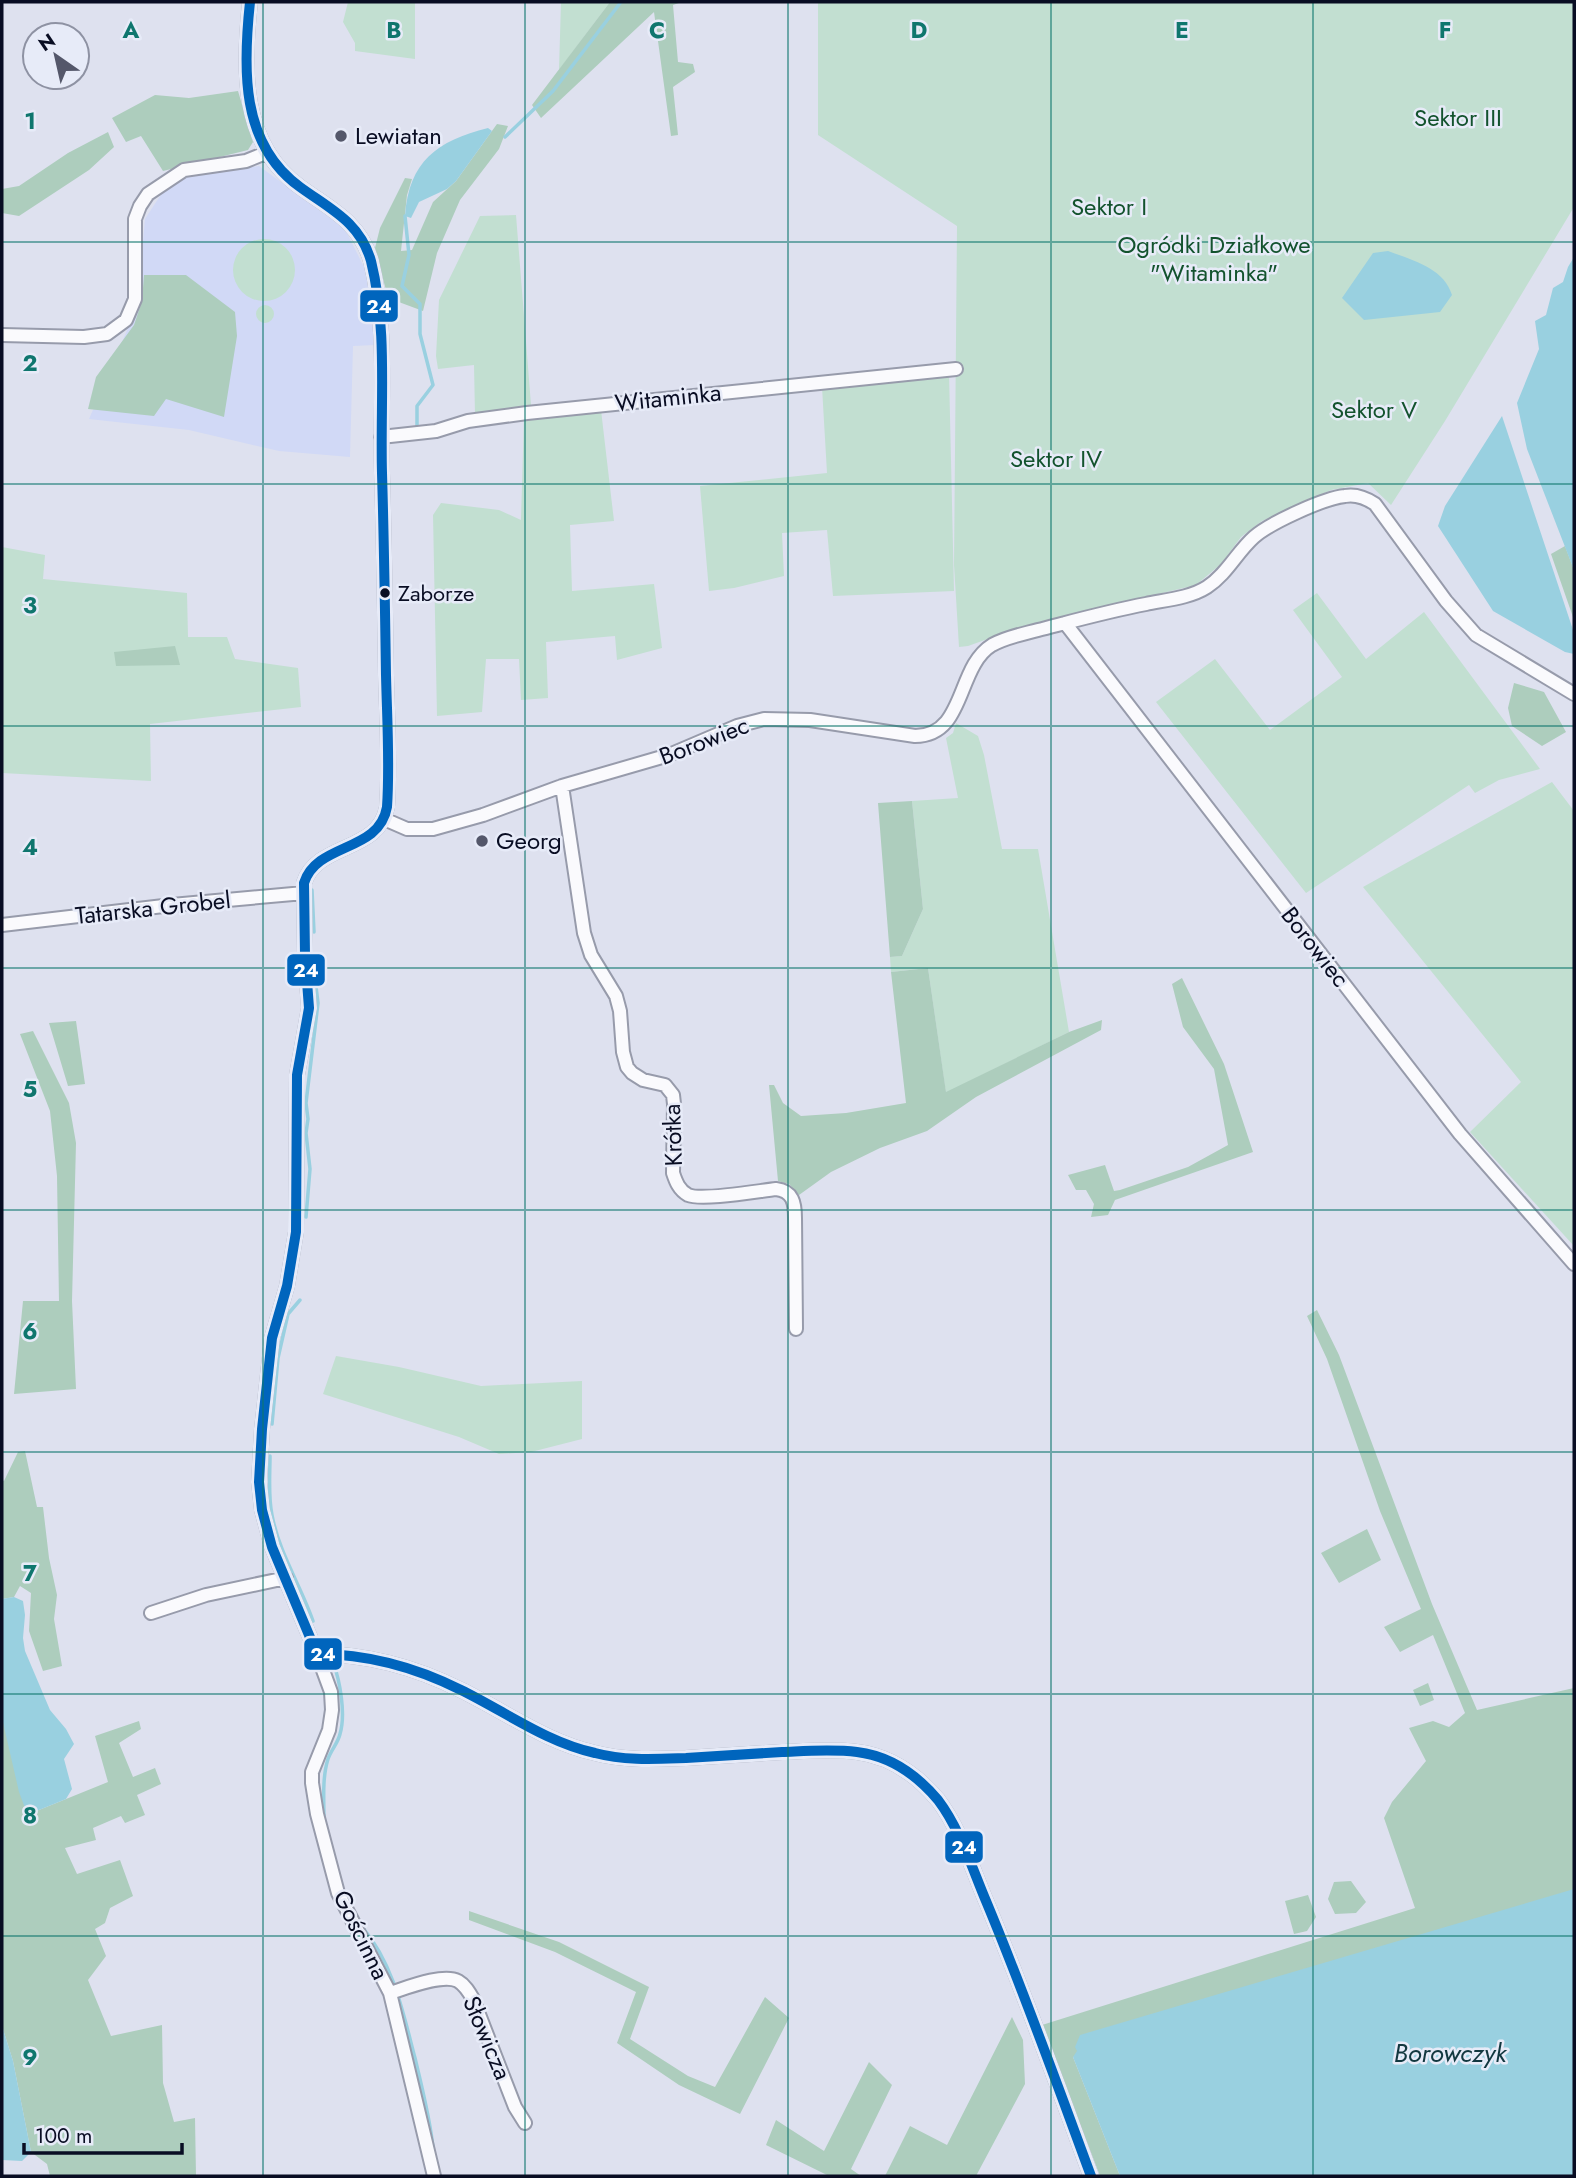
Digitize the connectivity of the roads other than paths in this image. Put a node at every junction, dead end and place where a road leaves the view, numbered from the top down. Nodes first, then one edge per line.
1 (250, 2) edge
2 (268, 152) junction
3 (2, 335) edge
4 (956, 369) dead end
5 (381, 437) junction
6 (1065, 623) junction
7 (1574, 694) edge
8 (562, 786) junction
9 (384, 819) junction
10 (304, 893) junction
11 (2, 925) edge
12 (1574, 1264) edge
13 (796, 1329) dead end
14 (286, 1578) junction
15 (151, 1613) dead end
16 (317, 1654) junction
17 (390, 1993) junction
18 (525, 2123) dead end
19 (435, 2176) edge
20 (1091, 2176) edge

1 - 2 street
2 - 3 street
2 - 5 street
4 - 5 street, Witaminka
5 - 9 street
6 - 7 street, Borowiec
6 - 8 street, Borowiec
6 - 12 street, Borowiec
8 - 9 street, Borowiec
8 - 13 street, Krótka
9 - 10 street
10 - 11 street, Tatarska Grobel
10 - 14 street, Gościnna
14 - 15 street
14 - 16 street, Gościnna
16 - 17 street, Gościnna
16 - 20 street
17 - 18 street, Słowicza
17 - 19 street, Gościnna

